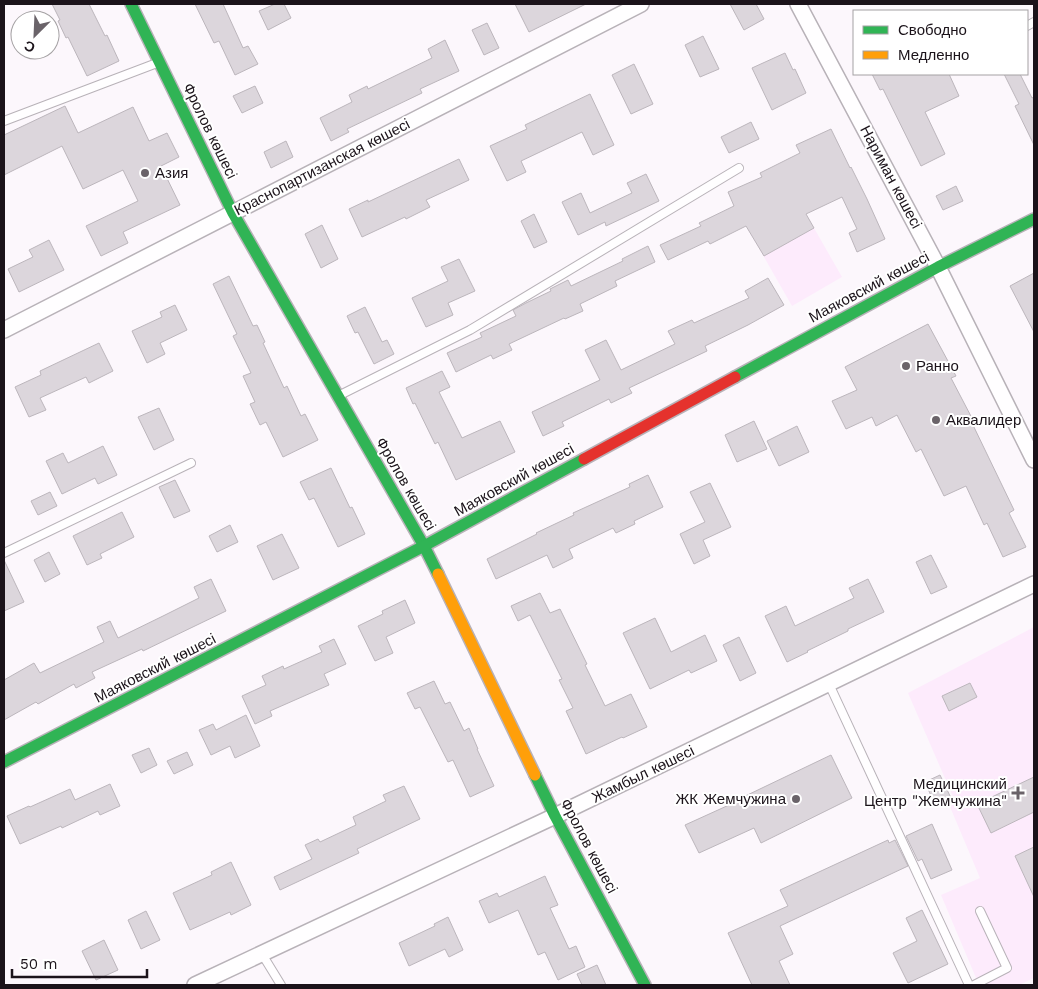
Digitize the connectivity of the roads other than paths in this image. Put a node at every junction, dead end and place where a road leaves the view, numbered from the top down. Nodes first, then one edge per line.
1 (131, 4) edge
2 (641, 4) edge
3 (798, 4) edge
4 (159, 62) junction
5 (4, 121) edge
6 (739, 168) dead end
7 (233, 213) junction
8 (1034, 219) edge
9 (938, 267) junction
10 (4, 330) edge
11 (338, 396) junction
12 (1034, 460) edge
13 (191, 463) dead end
14 (424, 546) junction
15 (4, 553) edge
16 (1034, 584) edge
17 (829, 684) junction
18 (4, 762) edge
19 (556, 816) junction
20 (980, 910) dead end
21 (262, 954) junction
22 (195, 985) edge
23 (281, 985) edge
24 (645, 985) edge
25 (969, 985) edge
26 (974, 985) edge

1 - 4 main road, Фролов көшесі
2 - 7 street, Краснопартизанская көшесі
3 - 9 street, Нариман көшесі
4 - 5 lane
4 - 7 main road, Фролов көшесі
6 - 11 lane
7 - 10 street, Краснопартизанская көшесі
7 - 11 main road, Фролов көшесі
8 - 9 main road, Маяковский көшесі
9 - 12 street, Нариман көшесі
9 - 14 main road, Маяковский көшесі
11 - 14 main road, Фролов көшесі
13 - 15 lane
14 - 18 main road, Маяковский көшесі
14 - 19 main road, Фролов көшесі
16 - 17 street, Жамбыл көшесі
17 - 19 street, Жамбыл көшесі
17 - 25 lane
19 - 21 street, Жамбыл көшесі
19 - 24 main road, Фролов көшесі
20 - 26 lane
21 - 22 street, Жамбыл көшесі
21 - 23 lane

